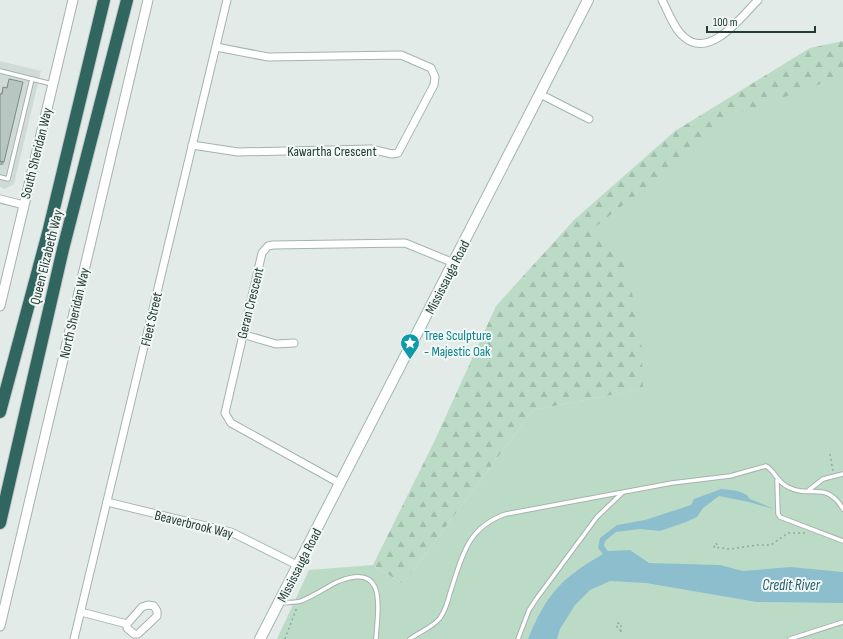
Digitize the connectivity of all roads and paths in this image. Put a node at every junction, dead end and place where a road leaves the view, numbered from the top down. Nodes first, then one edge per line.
1 (73, 0) edge
2 (104, 0) edge
3 (127, 0) edge
4 (148, 0) edge
5 (227, 0) edge
6 (588, 0) edge
7 (662, 0) edge
8 (758, 0) edge
9 (216, 47) junction
10 (0, 71) edge
11 (32, 80) junction
12 (53, 85) junction
13 (540, 94) junction
14 (589, 119) dead end
15 (192, 145) junction
16 (0, 177) edge
17 (0, 199) edge
18 (24, 205) junction
19 (454, 263) junction
20 (0, 306) edge
21 (242, 334) junction
22 (294, 343) dead end
23 (0, 412) edge
24 (830, 454) dead end
25 (843, 474) edge
26 (834, 476) junction
27 (777, 480) junction
28 (341, 484) junction
29 (809, 490) junction
30 (622, 493) junction
31 (107, 502) junction
32 (843, 509) edge
33 (0, 523) edge
34 (822, 533) junction
35 (843, 541) edge
36 (717, 545) dead end
37 (299, 566) junction
38 (299, 602) junction
39 (280, 603) junction
40 (81, 612) junction
41 (843, 622) edge
42 (126, 624) junction
43 (0, 626) edge
44 (74, 639) edge
45 (260, 639) edge
46 (285, 639) edge
47 (376, 639) edge
48 (410, 639) edge
49 (518, 639) edge
50 (790, 639) edge

1 - 12 street, South Sheridan Way
2 - 23 highway, Queen Elizabeth Way
3 - 33 highway, Queen Elizabeth Way
4 - 43 street, North Sheridan Way
5 - 9 street, Fleet Street
6 - 13 main road, Mississauga Road
7 - 8 street
9 - 15 street, Fleet Street
9 - 15 street, Kawartha Crescent
10 - 11 lane
11 - 12 lane
11 - 16 lane
12 - 18 street, South Sheridan Way
13 - 14 street
13 - 19 main road, Mississauga Road
15 - 31 street, Fleet Street
17 - 18 street
18 - 20 street, South Sheridan Way
19 - 21 street, Geran Crescent
19 - 28 main road, Mississauga Road
21 - 22 street
21 - 28 street, Geran Crescent
24 - 26 path
25 - 26 lane
26 - 29 lane
27 - 29 lane
27 - 30 lane
27 - 34 lane
28 - 37 main road, Mississauga Road
29 - 32 lane
30 - 48 lane
30 - 49 lane
31 - 37 street, Beaverbrook Way
31 - 40 street, Fleet Street
34 - 35 lane
34 - 36 path
37 - 39 main road, Mississauga Road
38 - 39 lane
38 - 46 path
38 - 47 lane
39 - 45 main road, Mississauga Road
40 - 42 street
40 - 44 street, Fleet Street
41 - 50 lane
42 - 42 street

